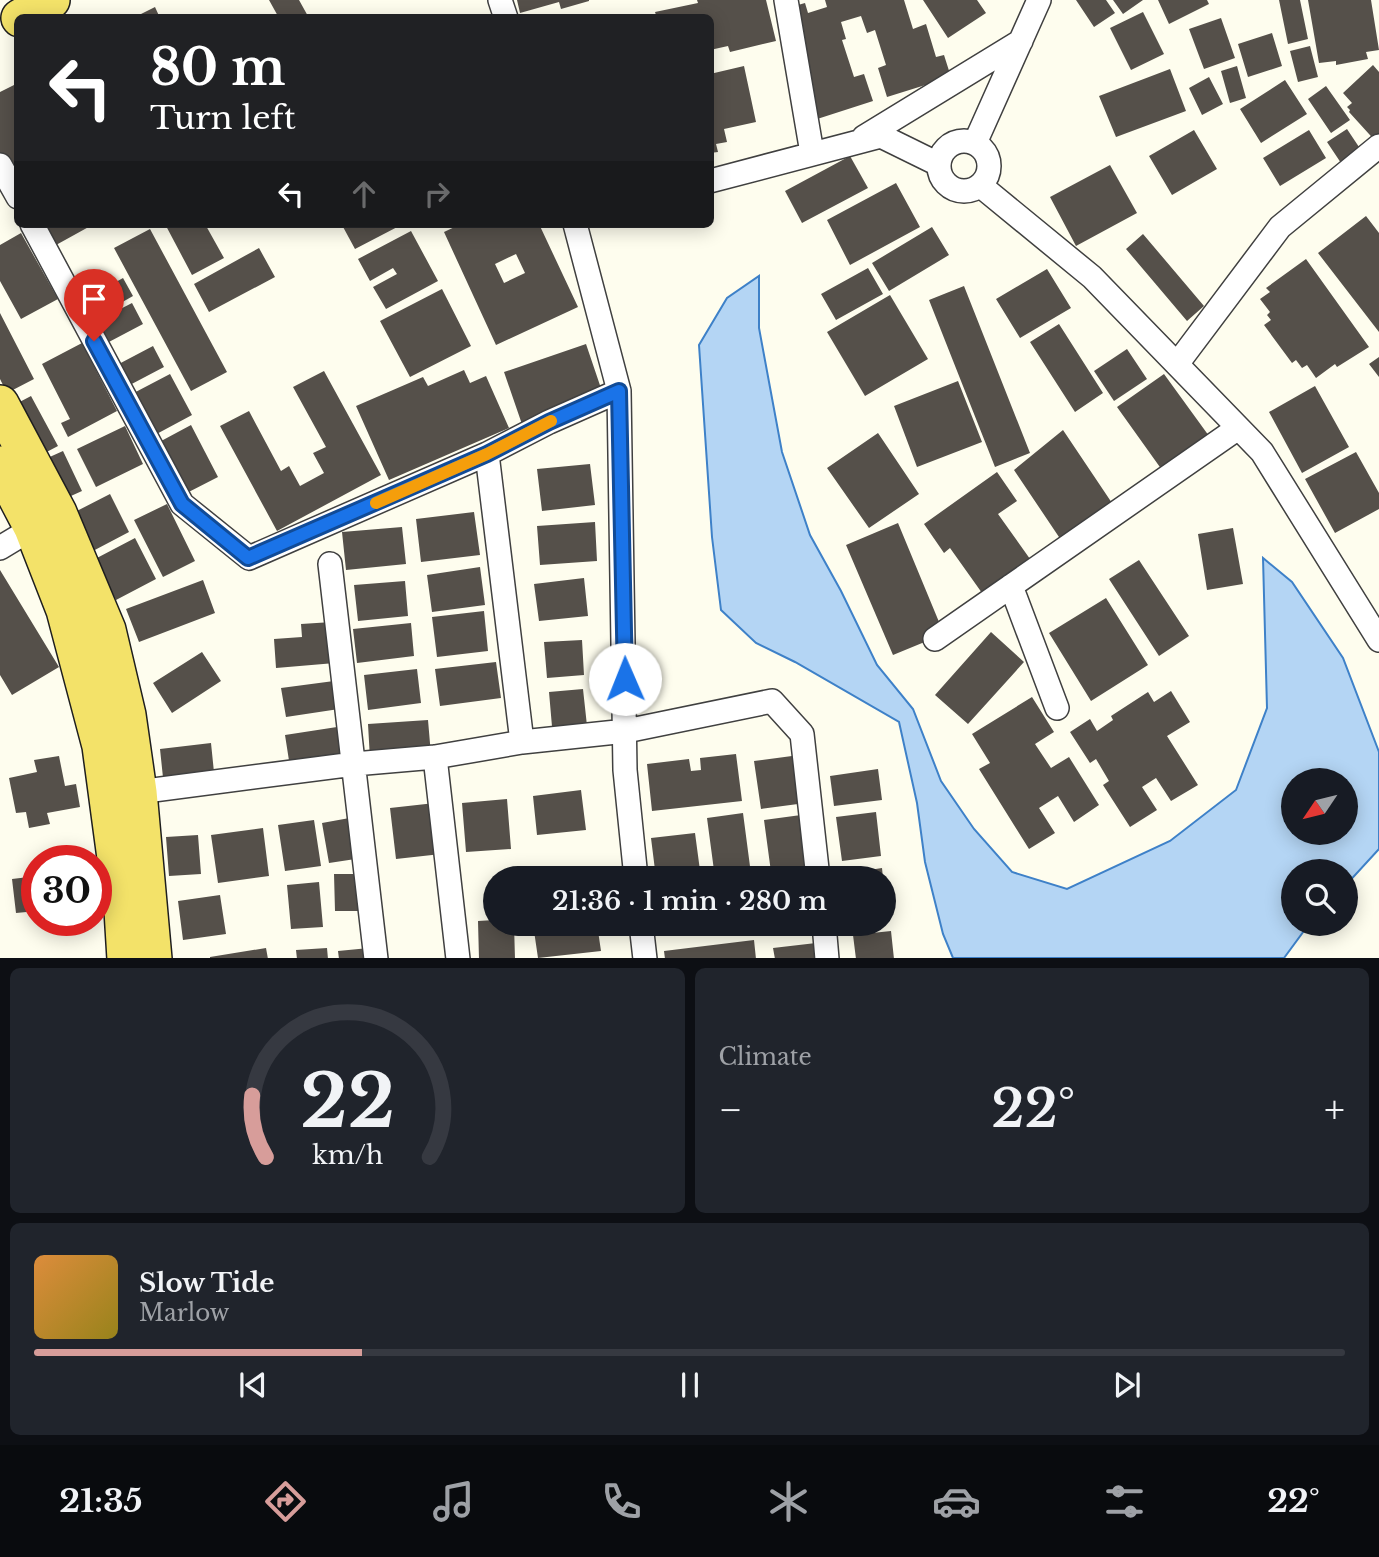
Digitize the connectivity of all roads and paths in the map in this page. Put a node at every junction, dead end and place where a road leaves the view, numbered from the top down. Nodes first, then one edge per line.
1 (51, 0) edge
2 (786, 0) edge
3 (1039, 0) edge
4 (26, 14) edge
5 (1021, 41) junction
6 (856, 142) junction
7 (975, 143) junction
8 (1379, 146) edge
9 (812, 153) junction
10 (938, 164) junction
11 (0, 165) edge
12 (714, 180) edge
13 (981, 186) junction
14 (14, 190) edge
15 (34, 228) edge
16 (576, 228) edge
17 (1177, 365) junction
18 (619, 391) junction
19 (0, 404) edge
20 (1238, 428) junction
21 (487, 454) junction
22 (0, 465) edge
23 (45, 520) junction
24 (0, 548) edge
25 (330, 564) dead end
26 (1011, 586) junction
27 (935, 639) dead end
28 (1379, 639) edge
29 (1057, 708) dead end
30 (626, 731) junction
31 (523, 743) junction
32 (435, 757) junction
33 (354, 764) junction
34 (138, 792) junction
35 (635, 866) edge
36 (817, 866) edge
37 (642, 936) edge
38 (825, 936) edge
39 (126, 958) edge
40 (153, 958) edge
41 (376, 958) edge
42 (458, 958) edge
43 (645, 958) edge
44 (827, 958) edge

1 - 4 main road
2 - 9 street
3 - 5 street
5 - 6 street
5 - 7 street
6 - 9 street
6 - 10 street
7 - 10 street
7 - 13 street
8 - 17 street
9 - 12 street
10 - 13 street
11 - 14 street
13 - 17 street
15 - 21 street
16 - 18 street
17 - 20 street
18 - 21 street
18 - 30 street
19 - 23 main road
20 - 26 street
20 - 28 street
21 - 31 street
22 - 23 main road
23 - 24 street
23 - 34 main road
23 - 39 main road
25 - 33 street
26 - 27 street
26 - 29 street
30 - 31 street
30 - 35 street
30 - 36 street
31 - 32 street
32 - 33 street
32 - 42 street
33 - 34 street
33 - 41 street
34 - 40 main road
37 - 43 street
38 - 44 street

